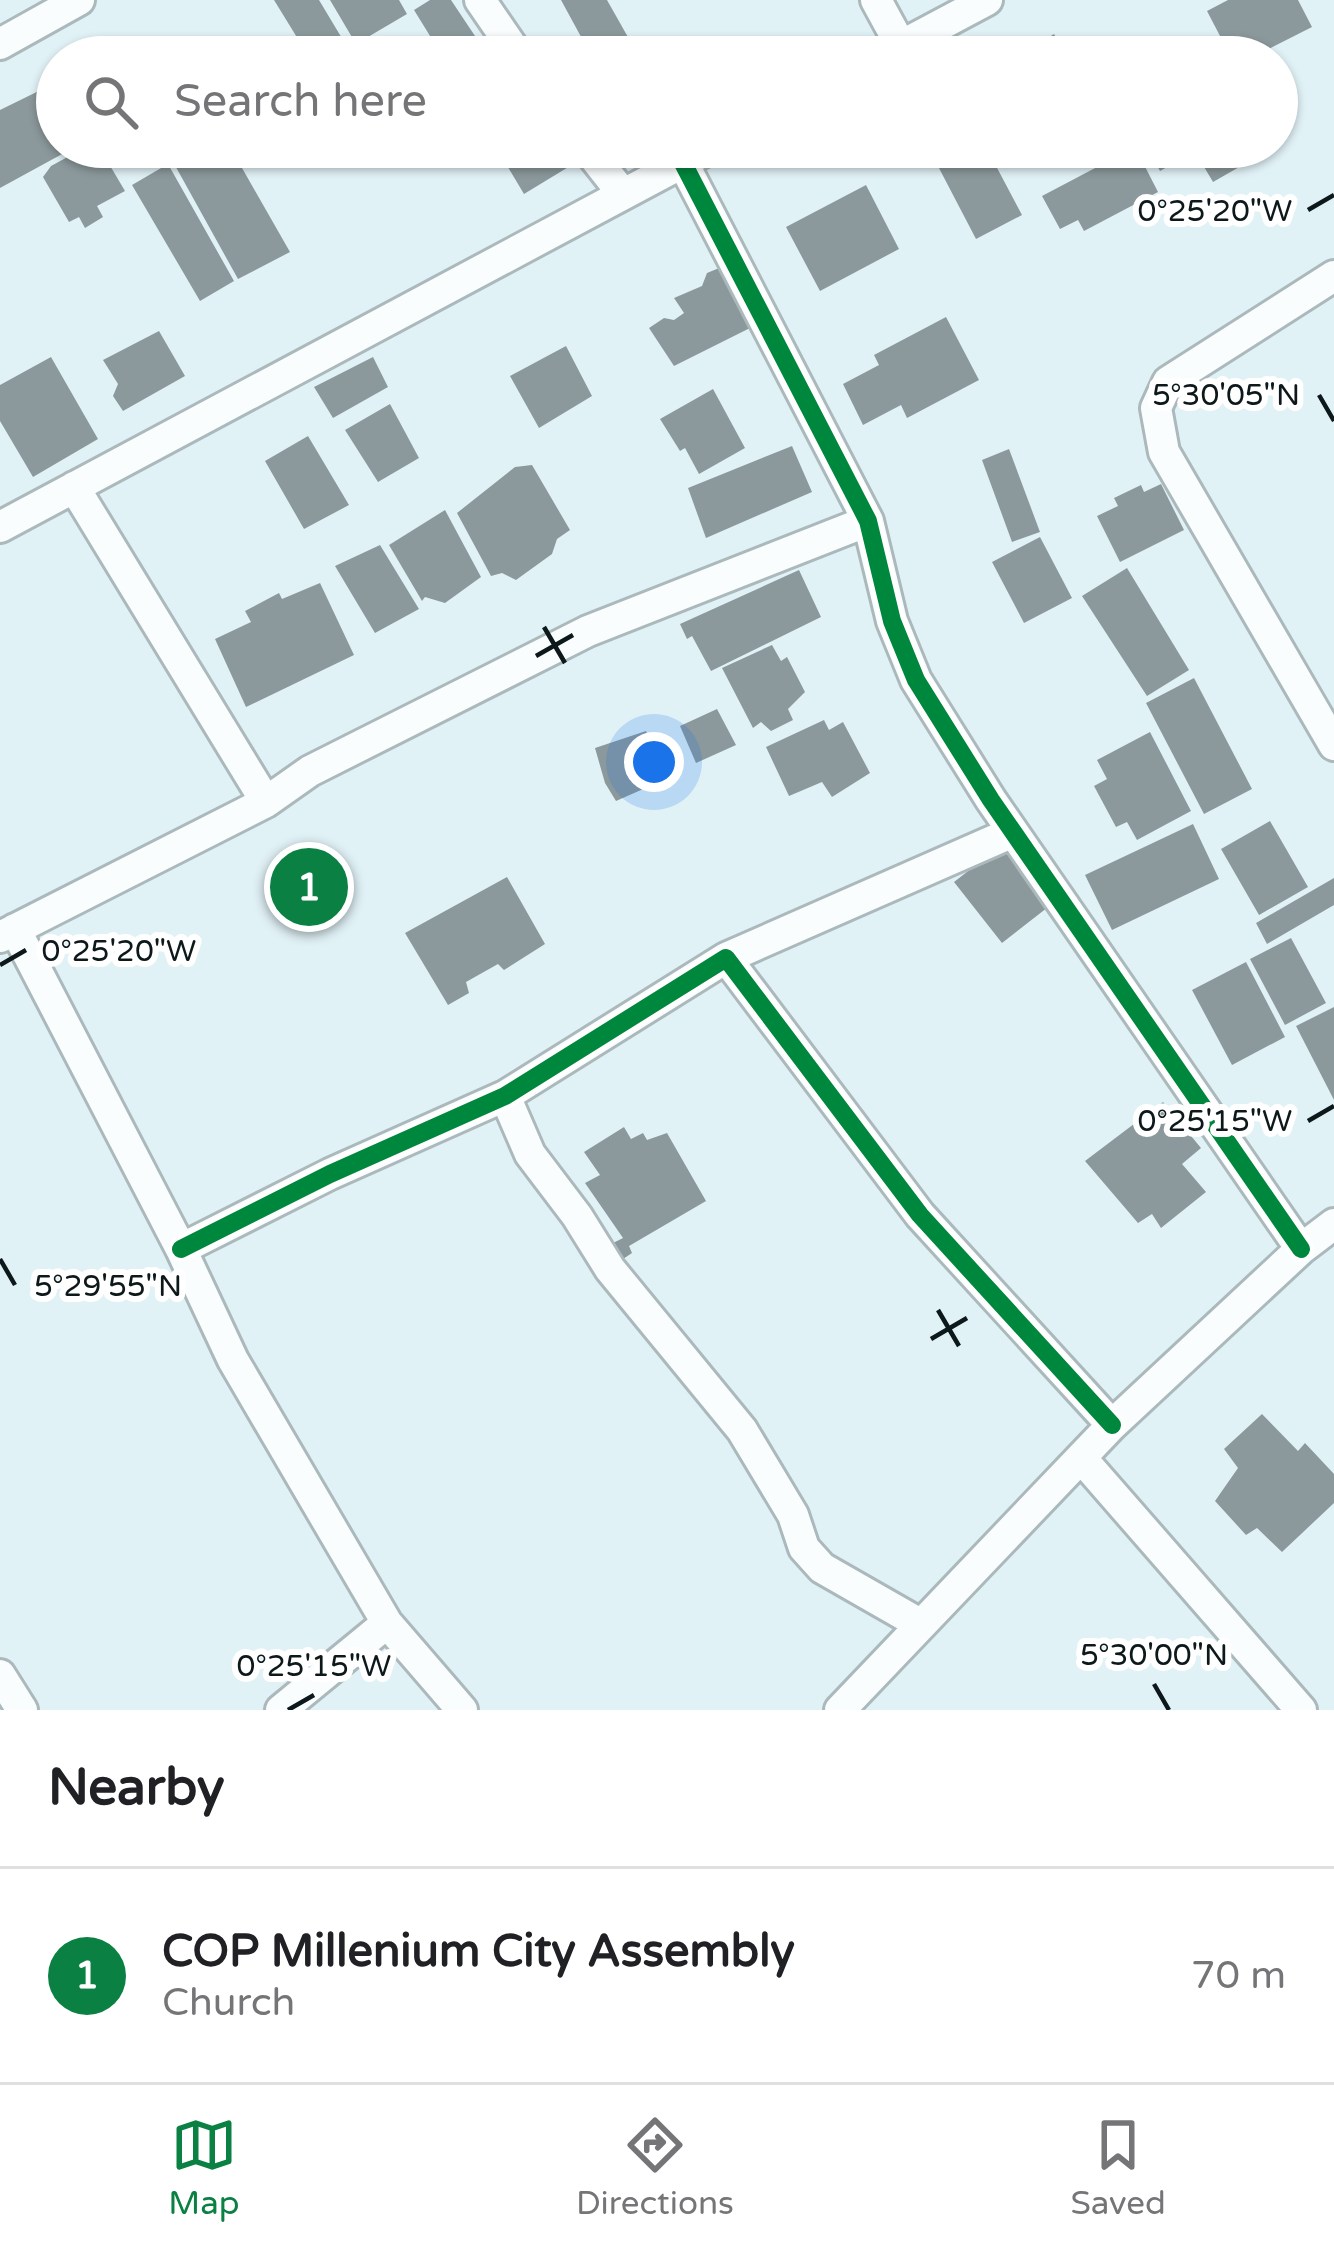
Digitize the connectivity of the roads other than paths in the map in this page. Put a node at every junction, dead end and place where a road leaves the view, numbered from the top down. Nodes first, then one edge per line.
1 (480, 0) edge
2 (876, 0) edge
3 (987, 0) edge
4 (65, 3) edge
5 (505, 36) edge
6 (886, 36) edge
7 (919, 36) edge
8 (0, 44) edge
9 (603, 168) edge
10 (672, 168) edge
11 (685, 168) edge
12 (623, 194) junction
13 (1334, 275) edge
14 (74, 487) junction
15 (868, 521) junction
16 (0, 526) edge
17 (1334, 745) edge
18 (266, 802) junction
19 (1013, 832) junction
20 (8, 933) edge
21 (726, 958) junction
22 (505, 1096) junction
23 (1334, 1224) edge
24 (181, 1249) junction
25 (1301, 1249) junction
26 (1112, 1425) junction
27 (1083, 1460) junction
28 (388, 1623) junction
29 (920, 1624) junction
30 (0, 1675) edge
31 (22, 1710) edge
32 (281, 1710) edge
33 (461, 1710) edge
34 (840, 1710) edge
35 (1301, 1710) edge

1 - 5 street
2 - 6 street
3 - 7 street
4 - 8 street
9 - 12 street
10 - 12 street
11 - 15 street
12 - 14 street
13 - 17 street
14 - 16 street
14 - 18 street
15 - 18 street
15 - 19 street
18 - 20 street
19 - 21 street
19 - 25 street
20 - 24 street
21 - 22 street
21 - 26 street
22 - 24 street
22 - 29 street
23 - 25 street
24 - 28 street
25 - 26 street
26 - 27 street
27 - 29 street
27 - 35 street
28 - 32 street
28 - 33 street
29 - 34 street
30 - 31 street

